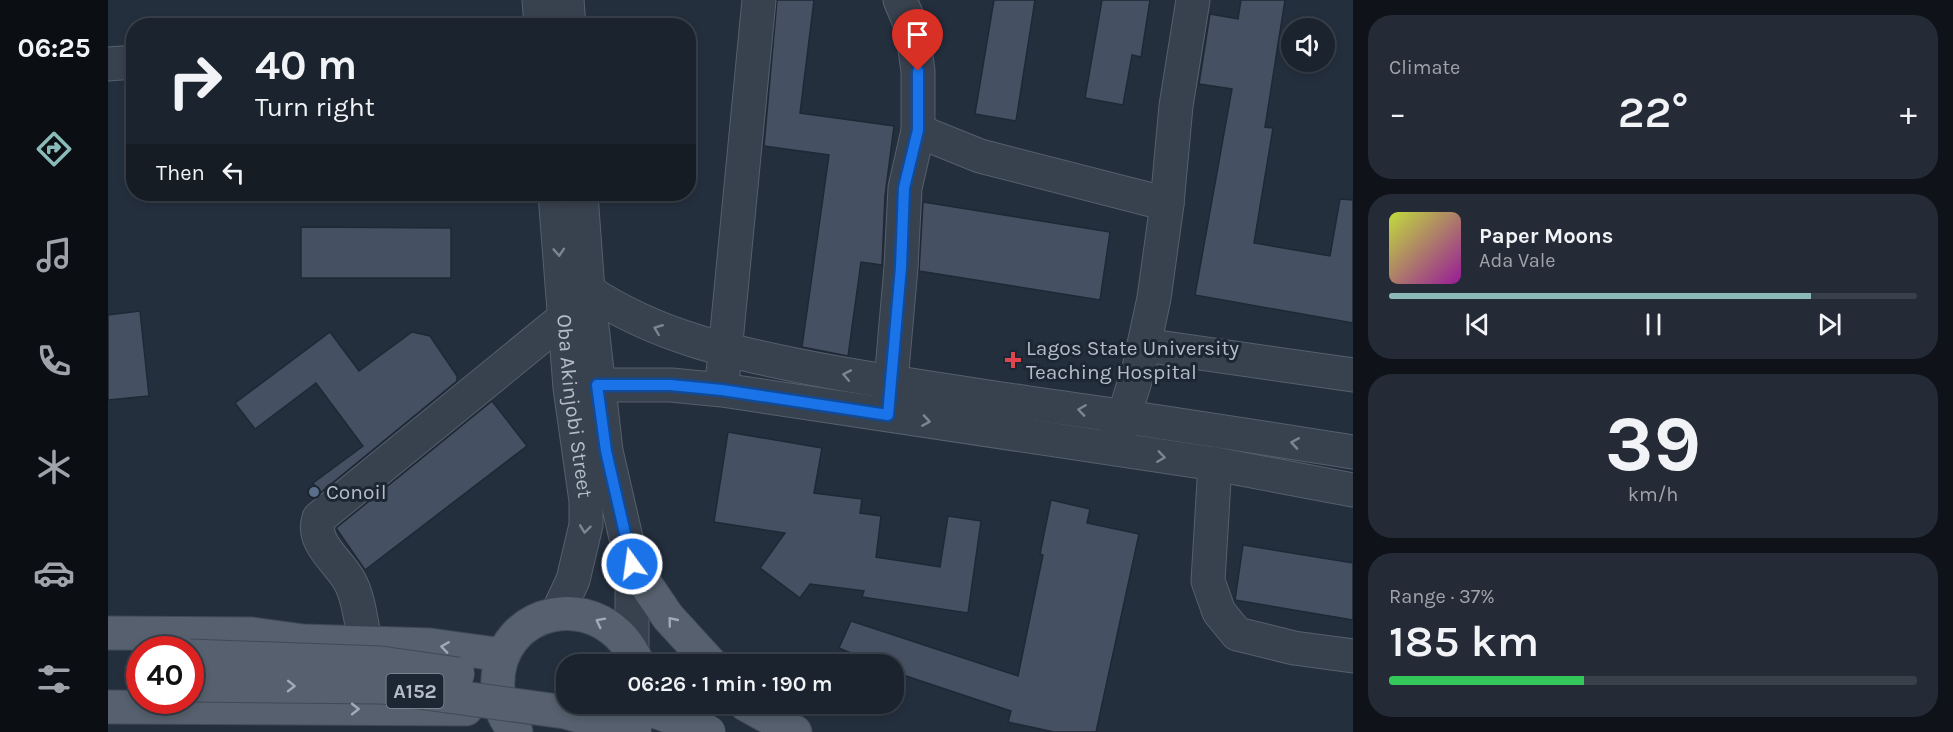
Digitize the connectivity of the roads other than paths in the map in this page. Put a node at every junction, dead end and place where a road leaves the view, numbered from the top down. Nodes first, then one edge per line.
1 (539, 0) edge
2 (567, 0) edge
3 (759, 0) edge
4 (900, 0) edge
5 (1194, 0) edge
6 (540, 18) edge
7 (568, 18) edge
8 (126, 63) edge
9 (108, 64) edge
10 (918, 130) junction
11 (556, 201) edge
12 (582, 201) edge
13 (1167, 204) junction
14 (588, 291) junction
15 (564, 318) junction
16 (1144, 345) junction
17 (725, 351) junction
18 (1353, 375) edge
19 (597, 385) junction
20 (722, 390) junction
21 (889, 399) junction
22 (1124, 416) junction
23 (1113, 450) junction
24 (1353, 452) edge
25 (1215, 464) junction
26 (1353, 490) edge
27 (632, 564) junction
28 (557, 614) junction
29 (108, 633) edge
30 (213, 633) junction
31 (365, 641) junction
32 (108, 652) edge
33 (126, 653) edge
34 (632, 654) edge
35 (635, 654) edge
36 (702, 654) edge
37 (503, 655) junction
38 (1353, 656) edge
39 (204, 657) edge
40 (108, 685) edge
41 (126, 685) edge
42 (204, 685) edge
43 (556, 688) edge
44 (108, 707) edge
45 (216, 707) junction
46 (278, 708) junction
47 (633, 714) edge
48 (663, 714) edge
49 (765, 714) edge
50 (504, 723) edge
51 (317, 732) edge
52 (623, 732) edge
53 (635, 732) edge
54 (709, 732) edge
55 (795, 732) edge

1 - 6 street
2 - 7 street
3 - 17 street
4 - 10 street
5 - 13 street
8 - 9 street
10 - 13 street
10 - 21 street
11 -> 15 street, Oba Akinjobi Street
12 - 14 street
13 - 16 street
17 -> 14 street
14 - 19 street
15 -> 28 street, Oba Akinjobi Street
15 - 31 street
16 - 18 street
16 - 22 street
17 - 20 street
21 -> 17 street
19 - 20 street
19 - 27 street
20 - 21 street
22 -> 21 street
21 -> 23 street
22 - 23 street
24 -> 22 street
23 -> 25 street
25 - 26 street
25 - 38 street
27 - 35 street
36 -> 27 main road
34 -> 28 main road
28 - 37 main road
29 - 30 main road
30 - 31 main road
30 - 45 main road
37 -> 31 main road
32 - 33 main road
37 - 50 main road
39 - 43 main road, A152, bridge
40 - 41 main road
42 -> 53 main road, A152, bridge
44 - 45 main road
45 - 46 main road
46 -> 50 main road
46 - 51 main road
47 - 52 main road
48 - 54 main road, bridge
49 - 55 main road

